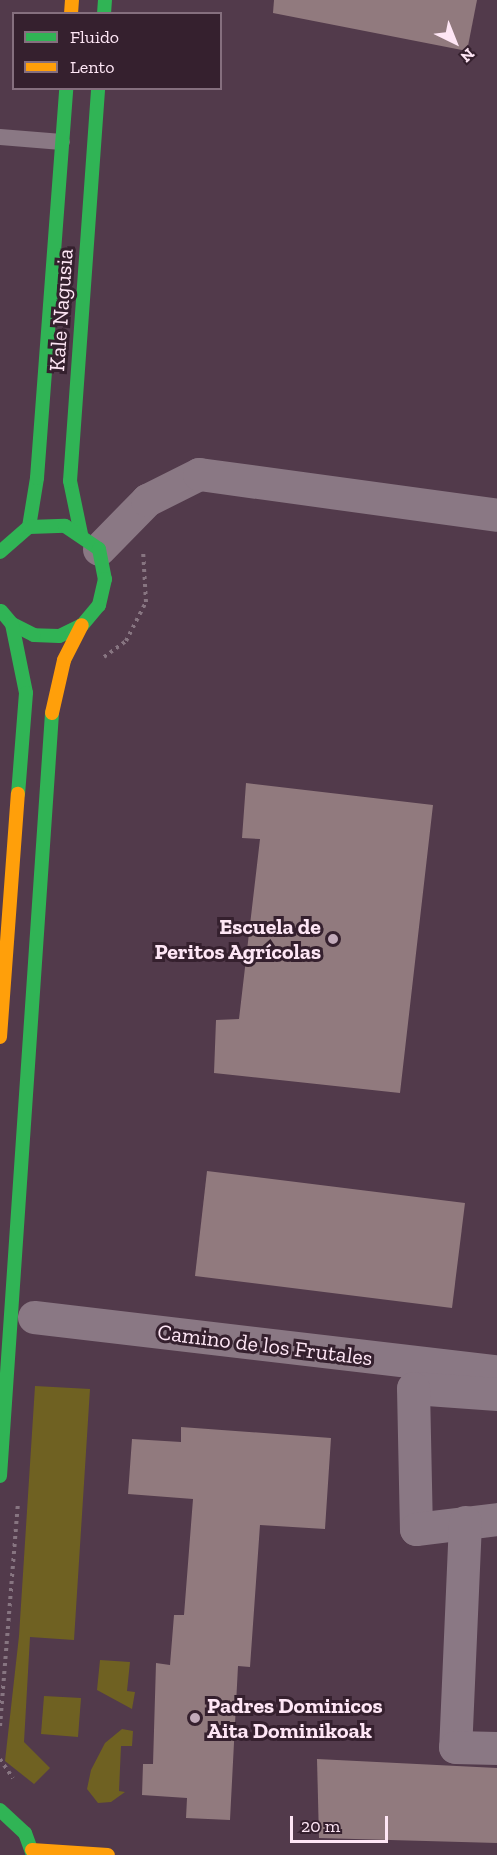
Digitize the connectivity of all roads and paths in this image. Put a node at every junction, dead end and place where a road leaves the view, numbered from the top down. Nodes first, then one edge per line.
1 (66, 90) edge
2 (98, 90) edge
3 (0, 137) edge
4 (62, 142) junction
5 (94, 145) junction
6 (497, 515) edge
7 (29, 527) junction
8 (5, 539) edge
9 (90, 542) junction
10 (141, 543) dead end
11 (0, 552) edge
12 (0, 609) edge
13 (12, 624) junction
14 (82, 625) junction
15 (98, 661) dead end
16 (0, 1037) edge
17 (34, 1317) dead end
18 (497, 1371) edge
19 (497, 1394) edge
20 (0, 1476) edge
21 (497, 1519) edge
22 (465, 1522) junction
23 (497, 1748) edge
24 (0, 1810) edge
25 (33, 1853) edge
26 (108, 1855) edge

1 - 4 main road, Kale Nagusia
2 - 5 main road, Kale Nagusia
3 - 4 lane
4 - 5 street
4 - 7 main road, Kale Nagusia
5 - 9 main road, Kale Nagusia
6 - 9 street
7 - 8 main road
7 - 9 main road
8 - 11 main road
9 - 14 main road, Kale Nagusia
10 - 15 path
12 - 13 main road
13 - 14 main road
13 - 16 main road
14 - 20 main road, Kale Nagusia
17 - 18 street, Camino de los Frutales
19 - 22 street
21 - 22 street
22 - 23 street
24 - 25 main road
25 - 26 main road

